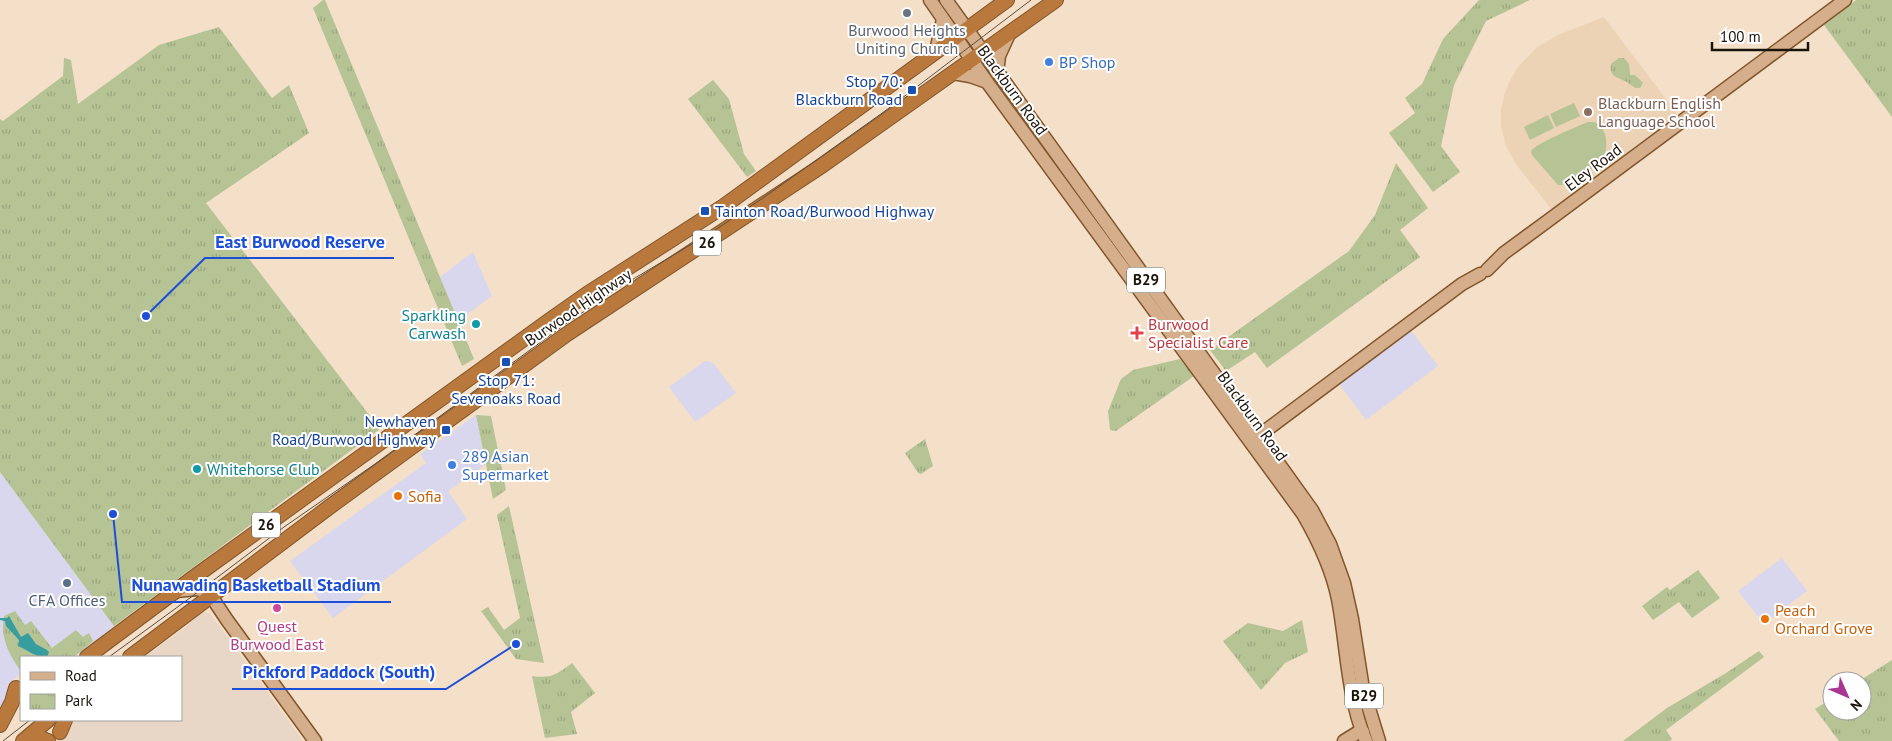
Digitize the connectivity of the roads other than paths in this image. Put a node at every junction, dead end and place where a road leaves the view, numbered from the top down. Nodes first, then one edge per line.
1 (930, 0) edge
2 (1008, 0) edge
3 (1056, 0) edge
4 (1845, 0) edge
5 (949, 3) edge
6 (943, 19) junction
7 (980, 20) junction
8 (961, 33) junction
9 (1009, 34) junction
10 (936, 51) junction
11 (977, 56) junction
12 (953, 72) junction
13 (997, 73) junction
14 (987, 82) junction
15 (823, 165) junction
16 (765, 177) junction
17 (1133, 271) junction
18 (1256, 439) junction
19 (382, 441) junction
20 (410, 449) junction
21 (176, 591) junction
22 (206, 600) junction
23 (89, 656) edge
24 (131, 656) edge
25 (16, 688) dead end
26 (20, 711) edge
27 (47, 721) edge
28 (0, 726) edge
29 (28, 738) edge
30 (1368, 738) edge
31 (48, 741) edge
32 (315, 741) edge
33 (1344, 741) edge

1 - 6 main road, Blackburn Road / B29
2 - 7 highway, Burwood Highway / 26
3 - 9 highway, Burwood Highway / 26
4 - 18 main road, Eley Road
5 - 7 main road
5 - 8 main road, Blackburn Road / B29
6 - 8 main road, Blackburn Road / B29
6 - 10 main road
7 - 8 highway, Burwood Highway / 26
8 - 10 highway, Burwood Highway / 26
8 - 11 main road, Blackburn Road / B29
9 - 11 highway, Burwood Highway / 26
9 - 13 main road
10 - 16 highway, Burwood Highway / 26
11 - 12 highway, Burwood Highway / 26
11 - 13 main road, Blackburn Road / B29
11 - 14 main road, Blackburn Road / B29
12 - 14 main road
12 - 15 highway, Burwood Highway / 26
13 - 17 main road, Blackburn Road / B29
14 - 17 main road, Blackburn Road / B29
15 - 16 highway
15 - 20 highway, Burwood Highway / 26
16 - 19 highway, Burwood Highway / 26
17 - 18 main road, Blackburn Road / B29
18 - 30 main road, Blackburn Road / B29
18 - 30 main road, Blackburn Road / B29
19 - 20 highway
19 - 21 highway, Burwood Highway / 26
20 - 22 highway, Burwood Highway / 26
21 - 22 main road
21 - 23 highway, Burwood Highway / 26
22 - 24 highway, Burwood Highway / 26
22 - 32 main road
25 - 28 highway
26 - 28 highway
27 - 29 highway
29 - 31 highway
30 - 33 main road

